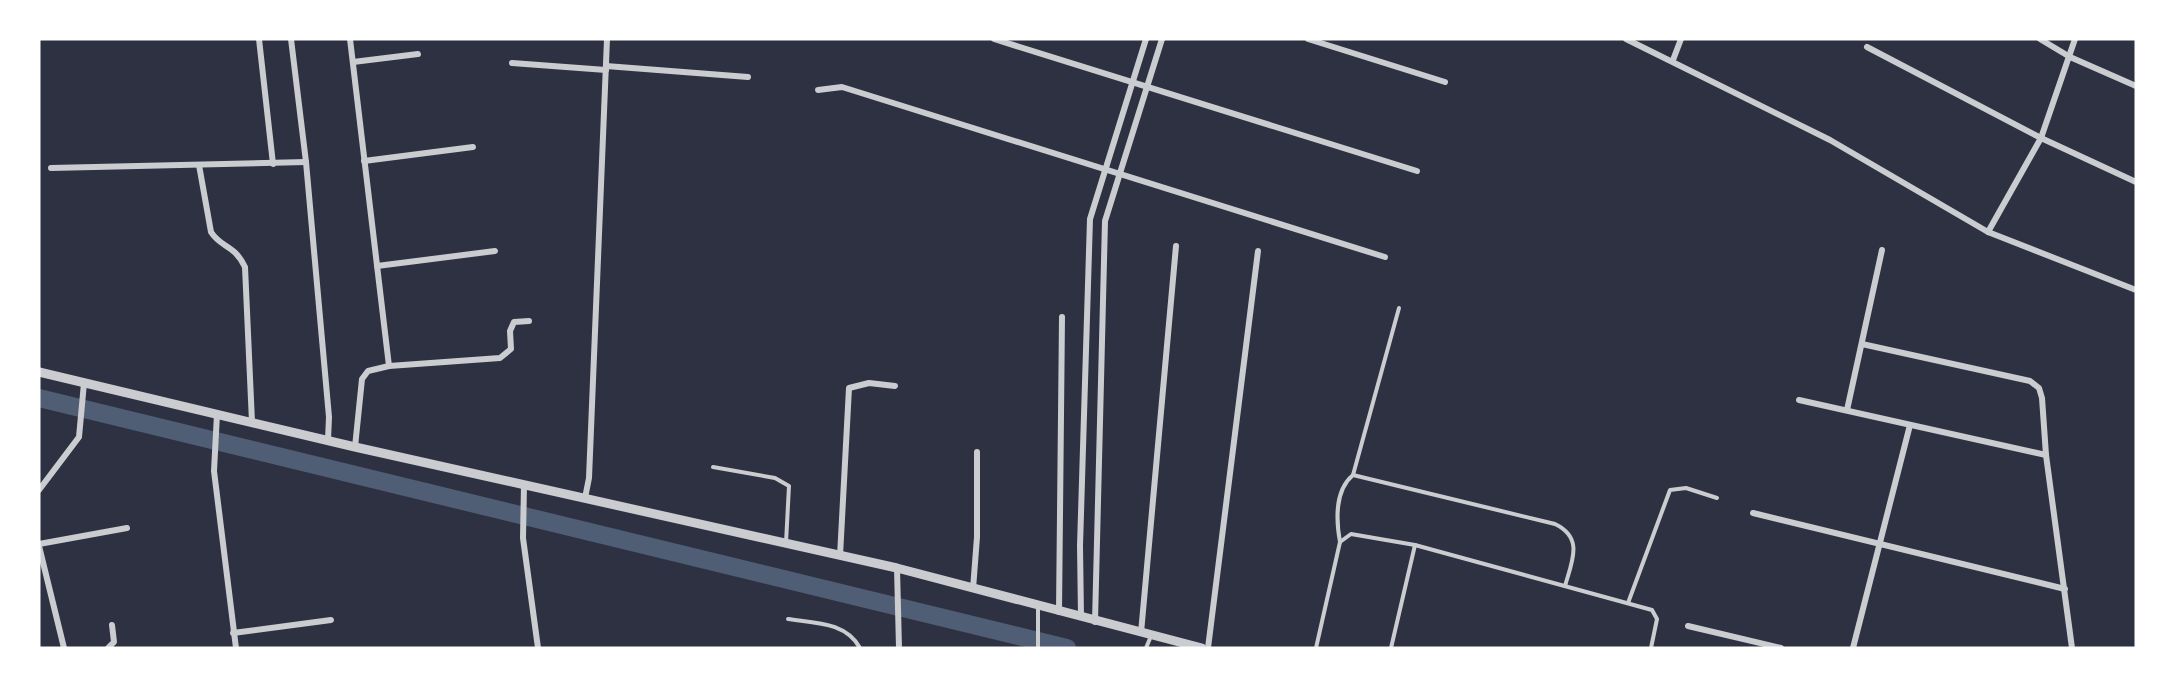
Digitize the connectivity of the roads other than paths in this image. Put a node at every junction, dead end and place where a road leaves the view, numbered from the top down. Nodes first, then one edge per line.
1 (259, 39) edge
2 (291, 39) edge
3 (350, 39) edge
4 (607, 39) edge
5 (994, 39) edge
6 (1146, 39) edge
7 (1162, 39) edge
8 (1308, 39) edge
9 (1626, 39) edge
10 (1682, 39) edge
11 (2040, 39) edge
12 (2075, 39) edge
13 (1867, 47) dead end
14 (418, 54) dead end
15 (2070, 57) junction
16 (1673, 60) junction
17 (352, 62) junction
18 (512, 63) dead end
19 (606, 68) junction
20 (748, 77) dead end
21 (1132, 82) junction
22 (1445, 82) dead end
23 (1147, 87) junction
24 (2136, 87) edge
25 (818, 90) dead end
26 (2041, 138) junction
27 (473, 147) dead end
28 (364, 161) junction
29 (306, 162) junction
30 (273, 164) junction
31 (200, 165) junction
32 (51, 168) dead end
33 (1105, 169) junction
34 (1417, 171) dead end
35 (1120, 174) junction
36 (2136, 182) edge
37 (1988, 232) junction
38 (1176, 246) dead end
39 (1882, 250) dead end
40 (495, 251) dead end
41 (1258, 251) dead end
42 (1385, 257) dead end
43 (377, 266) junction
44 (1088, 266) junction
45 (1104, 267) junction
46 (2136, 290) edge
47 (1399, 308) dead end
48 (1062, 317) dead end
49 (529, 321) dead end
50 (1862, 344) junction
51 (389, 366) junction
52 (39, 372) edge
53 (84, 382) junction
54 (895, 386) dead end
55 (1799, 400) dead end
56 (1847, 410) junction
57 (217, 414) junction
58 (252, 422) junction
59 (1910, 424) junction
60 (328, 440) junction
61 (355, 447) junction
62 (977, 452) dead end
63 (2046, 455) junction
64 (713, 467) dead end
65 (1353, 475) junction
66 (524, 485) junction
67 (39, 490) edge
68 (585, 498) junction
69 (1717, 498) dead end
70 (1753, 513) dead end
71 (127, 528) dead end
72 (1340, 542) junction
73 (786, 543) junction
74 (1880, 544) junction
75 (39, 545) edge
76 (1415, 546) junction
77 (840, 556) junction
78 (897, 568) junction
79 (1565, 586) junction
80 (973, 589) junction
81 (2065, 589) junction
82 (1628, 603) junction
83 (1038, 606) junction
84 (1059, 612) junction
85 (1081, 617) junction
86 (788, 619) dead end
87 (332, 620) dead end
88 (1095, 622) junction
89 (112, 625) dead end
90 (1688, 626) dead end
91 (233, 633) junction
92 (1141, 633) junction
93 (1151, 635) junction
94 (64, 648) edge
95 (108, 648) edge
96 (236, 648) edge
97 (538, 648) edge
98 (860, 648) edge
99 (899, 648) edge
100 (1038, 648) edge
101 (1146, 648) edge
102 (1202, 648) edge
103 (1208, 648) edge
104 (1316, 648) edge
105 (1391, 648) edge
106 (1651, 648) edge
107 (1781, 648) edge
108 (1853, 648) edge
109 (2072, 648) edge

1 - 30 street
2 - 29 street
3 - 17 street
4 - 19 street
5 - 21 street
6 - 21 street
7 - 23 street
8 - 22 street
9 - 16 street
10 - 16 street
11 - 15 street
12 - 15 street
13 - 26 street
14 - 17 street
15 - 24 street
15 - 26 street
16 - 37 street
17 - 28 street
18 - 19 street
19 - 20 street
19 - 68 street
21 - 23 street
21 - 33 street
23 - 34 street
23 - 35 street
25 - 33 street
26 - 36 street
26 - 37 street
27 - 28 street
28 - 43 street
29 - 30 street
29 - 60 street
30 - 31 street
31 - 32 street
31 - 58 street
33 - 35 street
33 - 44 street
35 - 42 street
35 - 45 street
37 - 46 street
38 - 92 street
39 - 50 street
40 - 43 street
41 - 103 street
43 - 51 street
44 - 45 street
44 - 85 street
45 - 88 street
47 - 65 lane
48 - 84 street
49 - 51 street
50 - 56 street
50 - 63 street
51 - 61 street
52 - 53 street
53 - 57 street
53 - 67 street
54 - 77 street
55 - 56 street
56 - 59 street
57 - 58 street
57 - 91 street
58 - 60 street
59 - 63 street
59 - 74 street
60 - 61 street
61 - 66 street
62 - 80 street
63 - 81 street
64 - 73 lane
65 - 72 lane
65 - 79 lane
66 - 68 street
66 - 97 street
68 - 73 street
69 - 82 lane
70 - 74 street
71 - 75 street
72 - 76 lane
72 - 104 lane
73 - 77 street
74 - 81 street
74 - 108 street
75 - 94 street
76 - 79 lane
76 - 105 lane
77 - 78 street
78 - 80 street
78 - 99 street
79 - 82 lane
80 - 83 street
81 - 109 street
82 - 106 lane
83 - 84 street
83 - 100 lane
84 - 85 street
85 - 88 street
86 - 98 lane
87 - 91 street
88 - 92 street
89 - 95 street
90 - 107 street
91 - 96 street
92 - 93 street
93 - 101 lane
93 - 102 street

